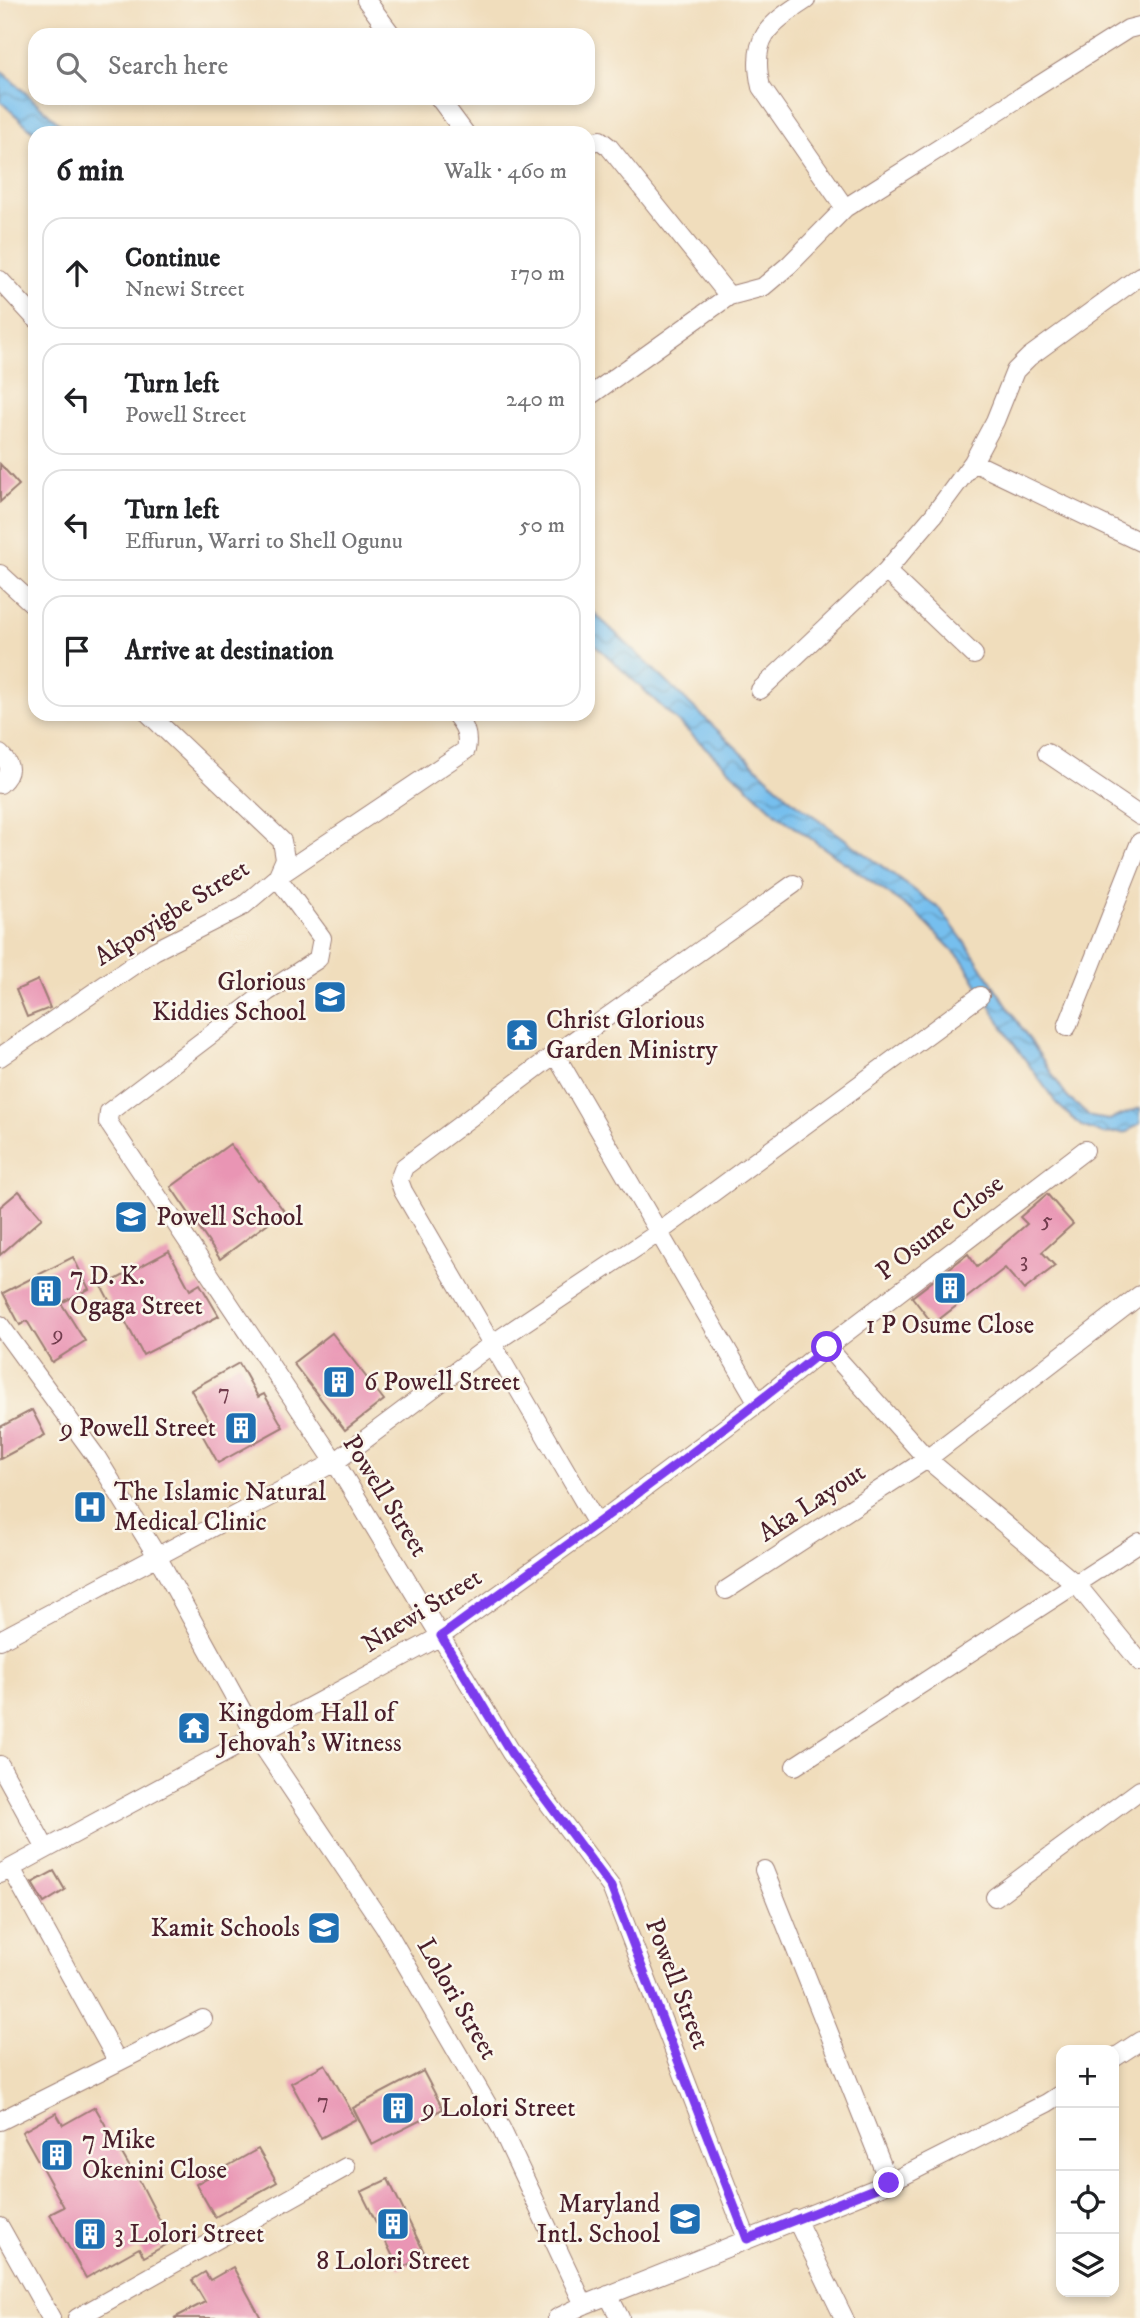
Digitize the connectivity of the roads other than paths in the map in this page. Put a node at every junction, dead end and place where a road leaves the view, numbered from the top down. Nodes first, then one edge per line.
1 (366, 0) edge
2 (806, 0) edge
3 (1140, 26) edge
4 (387, 28) edge
5 (444, 105) edge
6 (460, 126) edge
7 (595, 141) edge
8 (845, 208) junction
9 (1140, 276) edge
10 (0, 280) edge
11 (729, 296) junction
12 (28, 310) edge
13 (595, 392) edge
14 (973, 462) junction
15 (1140, 542) edge
16 (886, 571) junction
17 (0, 574) edge
18 (28, 600) edge
19 (974, 655) dead end
20 (760, 690) dead end
21 (156, 721) edge
22 (461, 721) edge
23 (1047, 753) dead end
24 (0, 754) edge
25 (0, 784) edge
26 (1140, 816) edge
27 (1140, 842) edge
28 (277, 877) junction
29 (794, 884) dead end
30 (980, 996) dead end
31 (1067, 1027) dead end
32 (555, 1054) junction
33 (0, 1057) edge
34 (1085, 1150) dead end
35 (658, 1233) junction
36 (1140, 1295) edge
37 (0, 1325) edge
38 (492, 1344) junction
39 (827, 1347) junction
40 (758, 1403) junction
41 (927, 1458) junction
42 (335, 1462) junction
43 (597, 1524) junction
44 (1140, 1542) edge
45 (157, 1556) junction
46 (1077, 1585) junction
47 (726, 1590) dead end
48 (441, 1636) junction
49 (0, 1640) edge
50 (1140, 1662) edge
51 (256, 1736) junction
52 (0, 1765) edge
53 (795, 1766) dead end
54 (1140, 1790) edge
55 (46, 1849) junction
56 (764, 1870) dead end
57 (5, 1871) edge
58 (996, 1897) dead end
59 (203, 2019) dead end
60 (1140, 2040) edge
61 (1119, 2055) edge
62 (118, 2062) junction
63 (1056, 2098) edge
64 (0, 2121) edge
65 (346, 2167) dead end
66 (889, 2183) junction
67 (796, 2219) junction
68 (0, 2227) edge
69 (747, 2239) junction
70 (608, 2295) junction
71 (584, 2305) junction
72 (51, 2318) edge
73 (77, 2318) edge
74 (557, 2318) edge
75 (620, 2318) edge
76 (844, 2318) edge

1 - 4 street
2 - 8 street
3 - 8 street
5 - 6 street
7 - 11 street
8 - 11 street
9 - 14 street
10 - 12 street
11 - 13 street
14 - 15 street
14 - 16 street
16 - 19 street
16 - 20 street
17 - 18 street
21 - 28 street
22 - 28 street, Akpoyigbe Street
23 - 26 street
24 - 25 street
27 - 31 street
28 - 33 street, Akpoyigbe Street
28 - 42 street, Powell Street
29 - 32 street
30 - 35 street
32 - 35 street
32 - 38 street
34 - 39 street, P Osume Close
35 - 38 street
35 - 40 street
36 - 41 street, Aka Layout
37 - 45 street, Lolori Street
38 - 42 street
38 - 43 street
39 - 40 street, Nnewi Street
39 - 41 street
40 - 43 street, Nnewi Street
41 - 46 street
41 - 47 street, Aka Layout
42 - 45 street
42 - 48 street, Powell Street
43 - 48 street, Nnewi Street
44 - 46 street
45 - 49 street
45 - 51 street, Lolori Street
46 - 50 street
46 - 53 street
48 - 51 street, Nnewi Street
48 - 69 street, Powell Street
51 - 55 street, Nnewi Street
51 - 71 street, Lolori Street
52 - 55 street
54 - 58 street
55 - 57 street, Nnewi Street
56 - 66 street
57 - 62 street
59 - 62 street
60 - 61 street
62 - 64 street
63 - 66 street
65 - 73 street
66 - 67 street
67 - 69 street
67 - 76 street
68 - 72 street
69 - 70 street
70 - 71 street
70 - 75 street
71 - 74 street

